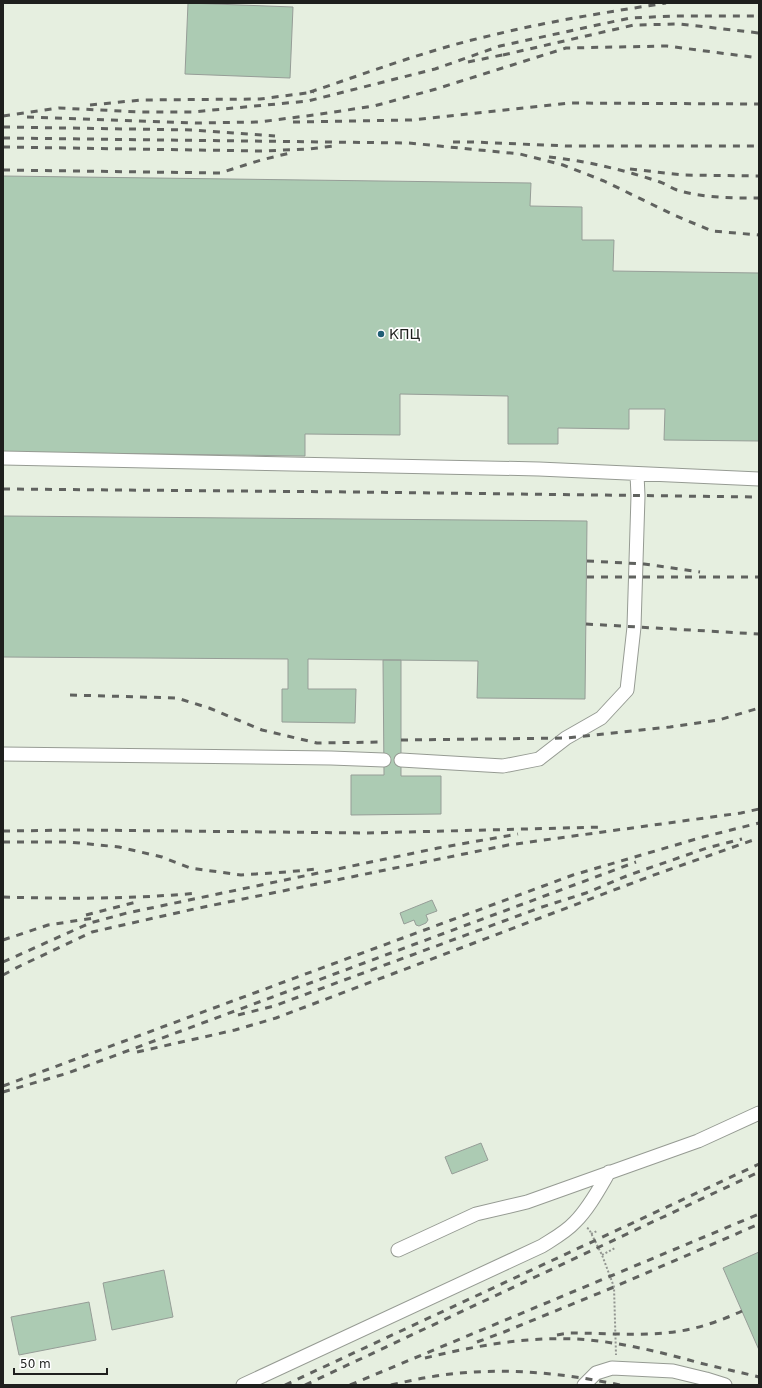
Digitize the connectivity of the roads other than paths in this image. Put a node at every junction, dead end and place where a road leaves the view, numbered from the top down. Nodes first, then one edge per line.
1 (3, 458) edge
2 (637, 474) junction
3 (759, 479) edge
4 (3, 754) edge
5 (384, 760) dead end
6 (401, 760) dead end
7 (759, 1113) edge
8 (609, 1172) junction
9 (398, 1250) dead end
10 (243, 1385) edge
11 (584, 1385) edge
12 (725, 1385) edge

1 - 2 lane
2 - 3 lane
2 - 6 lane
4 - 5 lane
7 - 8 lane
8 - 9 lane
8 - 10 lane
11 - 12 lane

